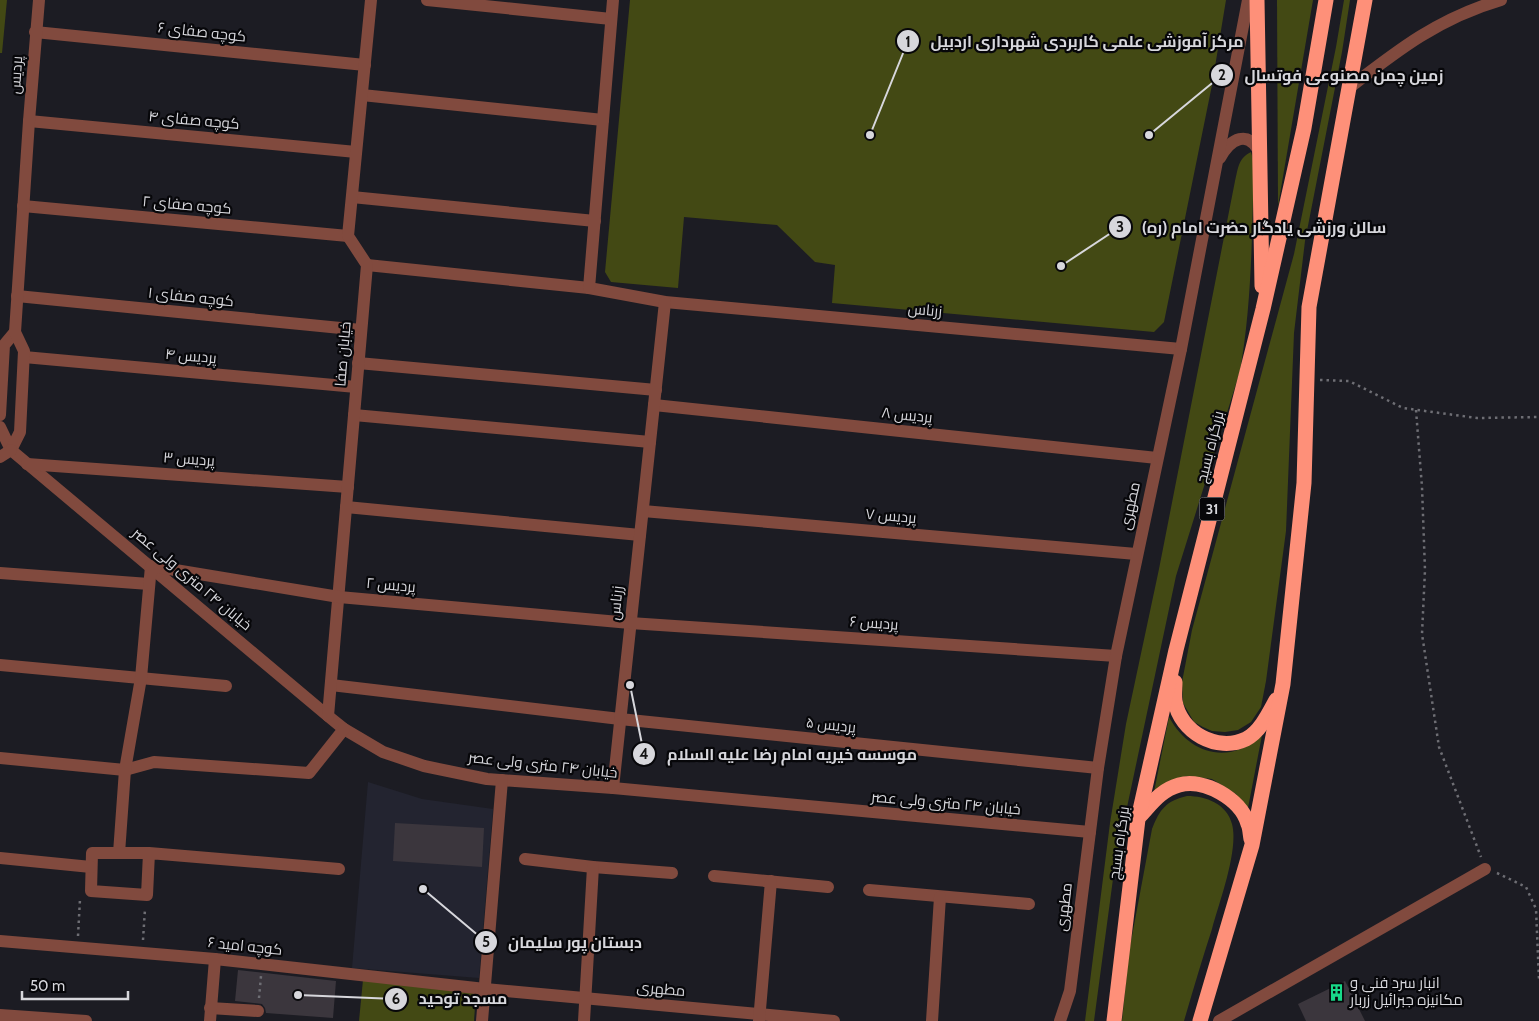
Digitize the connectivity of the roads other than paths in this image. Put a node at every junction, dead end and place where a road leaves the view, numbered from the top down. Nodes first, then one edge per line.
1 (39, 0) edge
2 (371, 0) edge
3 (427, 0) edge
4 (613, 0) edge
5 (1248, 0) edge
6 (1256, 0) edge
7 (1326, 0) edge
8 (1364, 0) edge
9 (1501, 0) edge
10 (611, 19) junction
11 (35, 32) junction
12 (365, 65) junction
13 (1349, 88) junction
14 (362, 96) junction
15 (603, 120) junction
16 (29, 121) junction
17 (356, 152) junction
18 (1260, 154) junction
19 (1216, 167) junction
20 (352, 197) junction
21 (23, 206) junction
22 (595, 221) junction
23 (348, 236) junction
24 (367, 266) junction
25 (589, 288) junction
26 (17, 296) junction
27 (665, 302) junction
28 (1262, 309) junction
29 (361, 330) junction
30 (16, 332) junction
31 (1181, 349) junction
32 (24, 357) junction
33 (358, 362) junction
34 (356, 388) junction
35 (656, 390) junction
36 (654, 405) junction
37 (0, 414) edge
38 (354, 415) junction
39 (0, 427) edge
40 (650, 442) junction
41 (11, 450) junction
42 (0, 458) edge
43 (1157, 458) junction
44 (28, 464) junction
45 (348, 487) junction
46 (346, 507) junction
47 (643, 511) junction
48 (640, 535) junction
49 (1136, 554) junction
50 (151, 566) junction
51 (0, 573) edge
52 (149, 584) junction
53 (339, 597) junction
54 (630, 623) junction
55 (1176, 650) junction
56 (1116, 656) junction
57 (0, 665) edge
58 (141, 678) junction
59 (1283, 684) junction
60 (331, 685) junction
61 (226, 686) dead end
62 (328, 716) junction
63 (620, 719) junction
64 (344, 729) junction
65 (0, 758) edge
66 (1098, 768) junction
67 (125, 770) junction
68 (502, 780) junction
69 (613, 788) junction
70 (1138, 819) junction
71 (1090, 832) junction
72 (1252, 846) junction
73 (119, 853) junction
74 (148, 853) junction
75 (0, 858) edge
76 (525, 859) dead end
77 (91, 867) junction
78 (593, 867) junction
79 (339, 869) dead end
80 (1485, 869) road end
81 (672, 873) dead end
82 (714, 876) dead end
83 (771, 881) junction
84 (828, 887) dead end
85 (869, 890) dead end
86 (940, 897) junction
87 (1029, 904) dead end
88 (0, 941) edge
89 (215, 959) junction
90 (485, 989) junction
91 (585, 998) junction
92 (210, 1008) junction
93 (258, 1011) road end
94 (0, 1015) edge
95 (759, 1018) edge
96 (86, 1021) edge
97 (210, 1021) edge
98 (482, 1021) edge
99 (584, 1021) edge
100 (834, 1021) edge
101 (932, 1021) edge
102 (1060, 1021) edge
103 (1114, 1021) edge
104 (1200, 1021) edge
105 (1219, 1021) edge

1 - 11 street, پردیس
2 - 12 street
3 - 10 street
4 - 10 street
5 - 19 street, مطهری
6 - 18 highway
7 - 28 highway, بزرگراه بسیج / 31
8 - 13 highway
9 - 13 street
10 - 15 street
11 - 12 street, کوچه صفای ۶
11 - 16 street, پردیس
12 - 14 street
13 - 59 highway
14 - 15 street
14 - 17 street
15 - 22 street
16 - 17 street, کوچه صفای ۴
16 - 21 street, پردیس
17 - 20 street
18 - 19 street
18 - 28 highway
19 - 31 street, مطهری
20 - 22 street
20 - 23 street
21 - 23 street, کوچه صفای ۲
21 - 26 street, پردیس
22 - 25 street
23 - 24 street
24 - 25 street, زرناس
24 - 29 street, خیابان صفا
25 - 27 street, زرناس
26 - 29 street, کوچه صفای ۱
26 - 30 street, پردیس
27 - 31 street, زرناس
27 - 35 street, زرناس
28 - 55 highway, بزرگراه بسیج / 31
29 - 33 street, خیابان صفا
30 - 32 street, پردیس
30 - 37 street, پردیس
31 - 43 street, مطهری
32 - 34 street, پردیس ۴
32 - 41 street, پردیس
33 - 34 street, خیابان صفا
33 - 35 street
34 - 38 street, خیابان صفا
35 - 36 street, زرناس
36 - 40 street, زرناس
36 - 43 street, پردیس ۸
38 - 40 street
38 - 45 street, خیابان صفا
39 - 41 street
40 - 47 street, زرناس
41 - 42 street
41 - 44 street, خیابان ۲۴ متری ولی عصر
43 - 49 street, مطهری
44 - 45 street, پردیس ۳
44 - 50 street, خیابان ۲۴ متری ولی عصر
45 - 46 street, خیابان صفا
46 - 48 street
46 - 53 street, خیابان صفا
47 - 48 street, زرناس
47 - 49 street, پردیس ۷
48 - 54 street, زرناس
49 - 56 street, مطهری
50 - 52 street
50 - 53 street, پردیس ۲
50 - 62 street, خیابان ۲۴ متری ولی عصر
51 - 52 street
52 - 58 street
53 - 54 street, پردیس ۲
53 - 60 street, خیابان صفا
54 - 56 street, پردیس ۶
54 - 63 street, زرناس
55 - 59 highway
55 - 70 highway, بزرگراه بسیج / 31
56 - 66 street, مطهری
57 - 58 street
58 - 61 street
58 - 67 street
59 - 72 highway
60 - 62 street, خیابان صفا
60 - 63 street, پردیس ۵
62 - 64 street, خیابان ۲۴ متری ولی عصر
63 - 66 street, پردیس ۵
63 - 69 street, زرناس
64 - 67 street
64 - 68 street, خیابان ۲۴ متری ولی عصر
65 - 67 street
66 - 71 street, مطهری
67 - 73 street
68 - 69 street, خیابان ۲۴ متری ولی عصر
68 - 90 street
69 - 71 street, خیابان ۲۴ متری ولی عصر
70 - 72 highway
70 - 103 highway, بزرگراه بسیج / 31
71 - 102 street, مطهری
72 - 104 highway
73 - 74 street
73 - 77 street
74 - 77 street
74 - 79 street
75 - 77 street
76 - 78 street
78 - 81 street
78 - 91 street
80 - 105 street
82 - 83 street
83 - 84 street
83 - 95 street
85 - 86 street
86 - 87 street
86 - 101 street
88 - 89 street, کوچه امید ۶
89 - 90 street, کوچه امید ۶
89 - 92 street
90 - 91 street, مطهری
90 - 98 street
91 - 95 street, مطهری
91 - 99 street
92 - 93 street
92 - 97 street
94 - 96 street
95 - 100 street, مطهری

